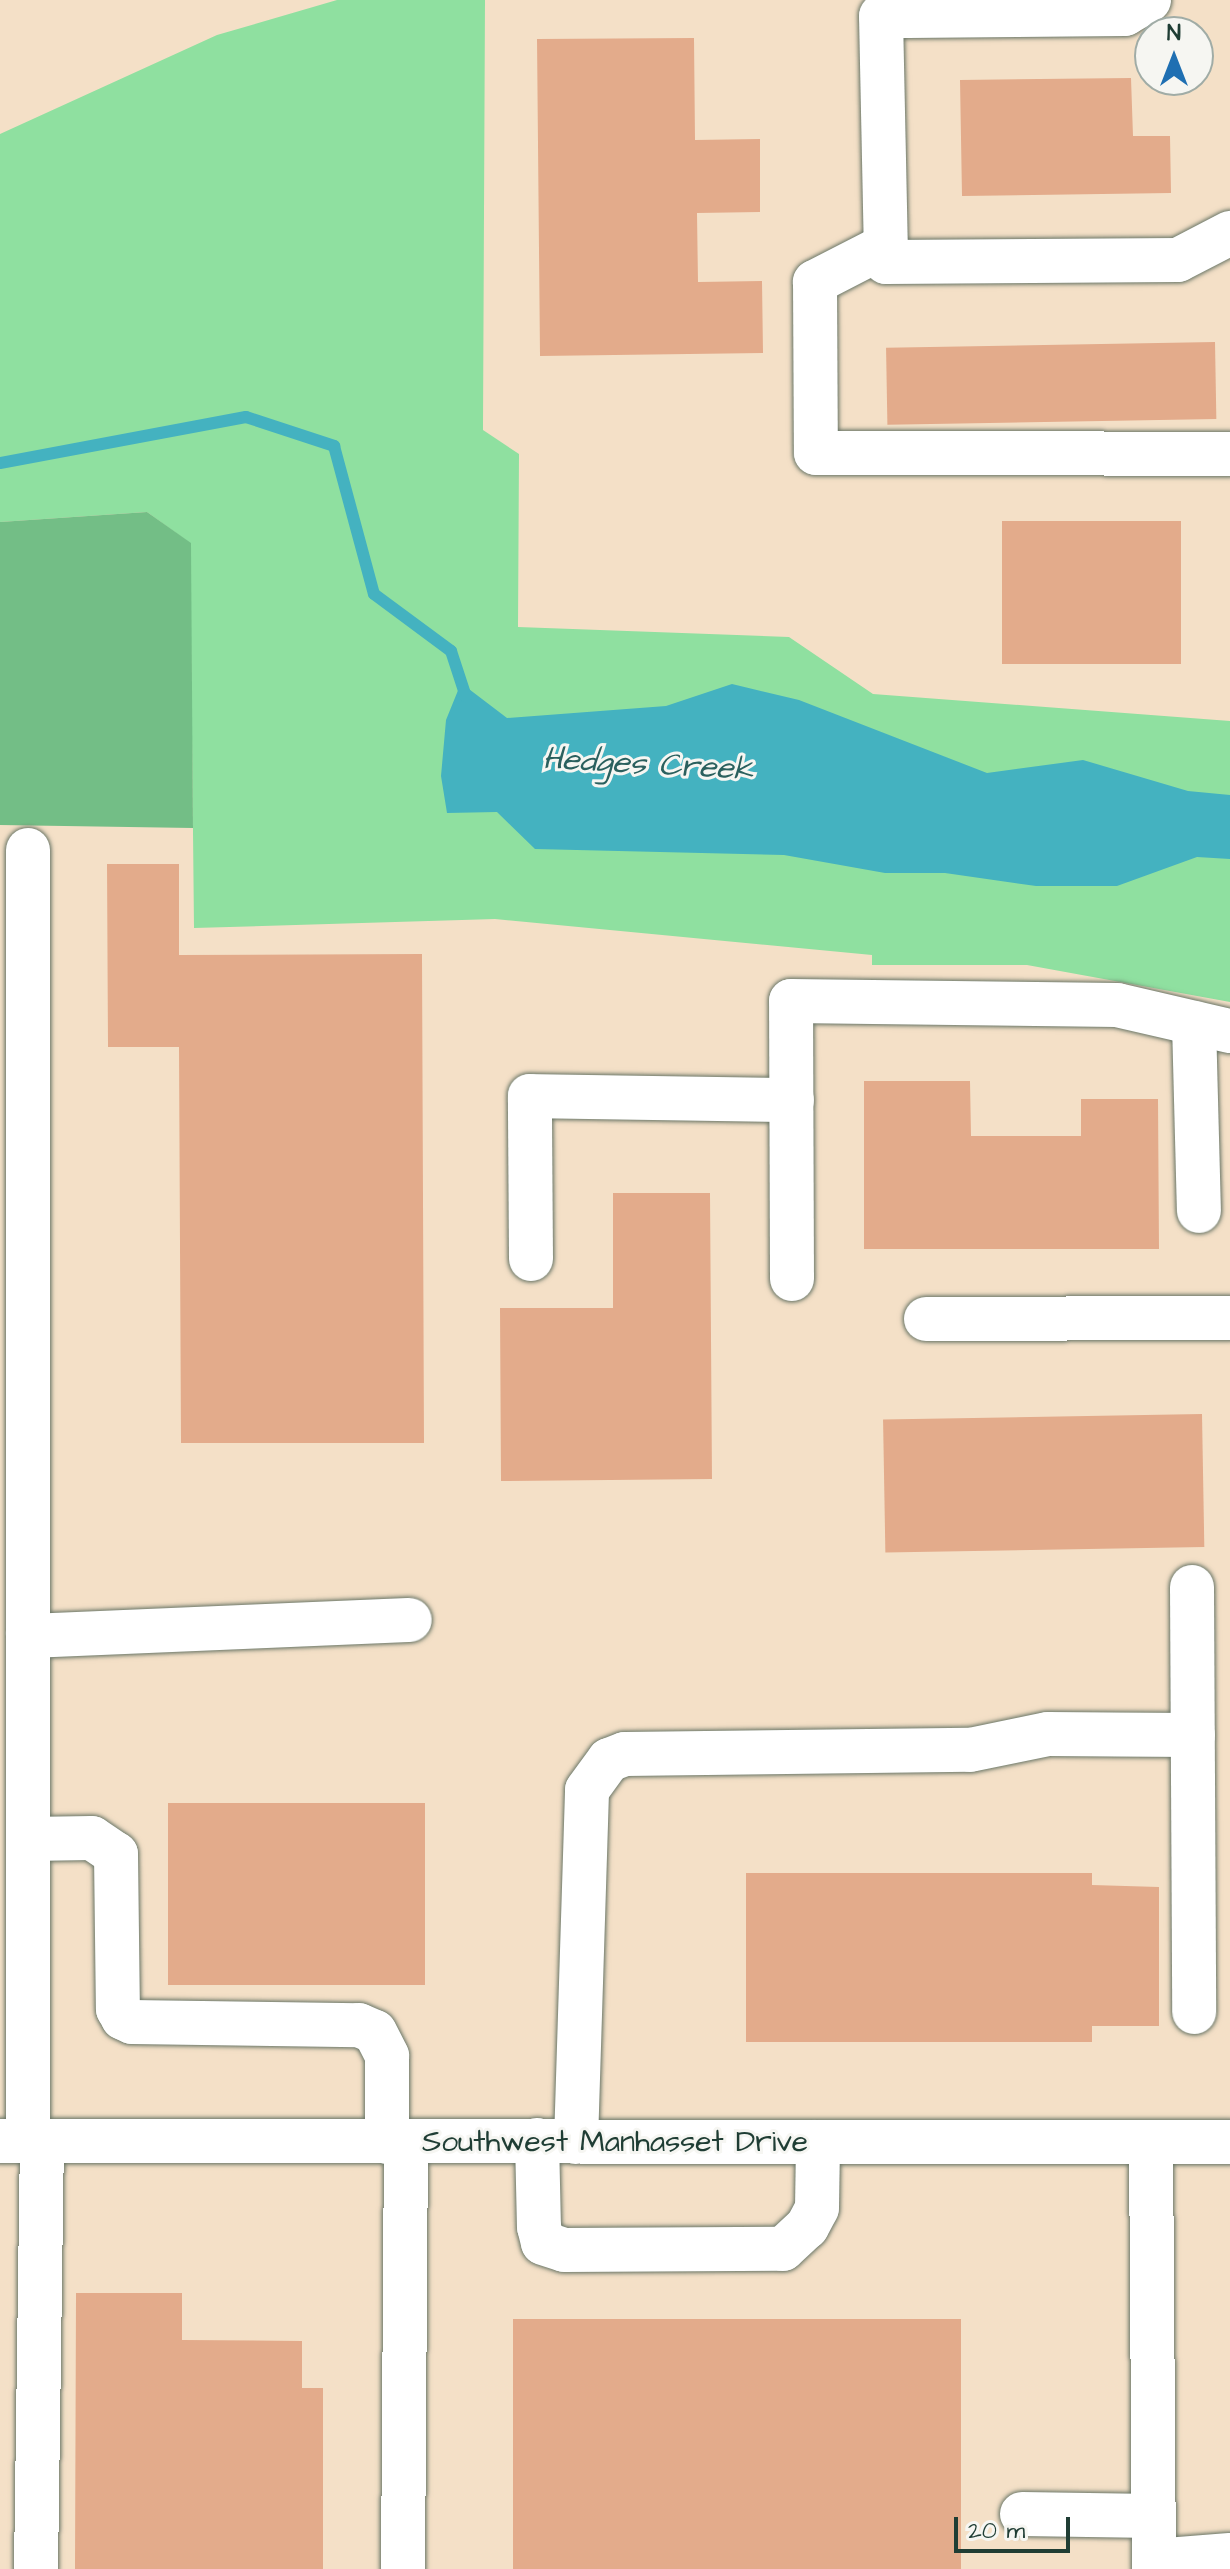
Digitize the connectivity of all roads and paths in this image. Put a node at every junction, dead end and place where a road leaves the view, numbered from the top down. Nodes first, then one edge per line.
1 (1149, 0) edge
2 (1230, 233) edge
3 (885, 246) junction
4 (1230, 454) edge
5 (28, 850) dead end
6 (14, 940) edge
7 (1212, 1027) edge
8 (792, 1100) junction
9 (1199, 1211) dead end
10 (14, 1229) edge
11 (531, 1259) dead end
12 (792, 1279) dead end
13 (1230, 1318) edge
14 (926, 1319) dead end
15 (1192, 1587) dead end
16 (18, 1619) edge
17 (410, 1620) dead end
18 (1205, 1718) edge
19 (28, 1839) junction
20 (1194, 2012) dead end
21 (23, 2141) edge
22 (557, 2141) junction
23 (397, 2142) junction
24 (818, 2142) junction
25 (1230, 2142) edge
26 (1151, 2143) junction
27 (1022, 2514) dead end
28 (1154, 2516) junction
29 (1230, 2555) edge
30 (1154, 2565) edge
31 (36, 2569) edge
32 (403, 2569) edge

1 - 3 street
2 - 3 street
3 - 4 street
5 - 6 street
6 - 10 street
7 - 8 street
7 - 9 street
8 - 11 street
8 - 12 street
10 - 16 street
13 - 14 street
15 - 18 street
16 - 17 street
16 - 19 street
18 - 20 street
18 - 22 street
19 - 21 street
19 - 23 street
21 - 23 street, Southwest Manhasset Drive
21 - 31 street
22 - 23 street, Southwest Manhasset Drive
22 - 24 street, Southwest Manhasset Drive
22 - 24 street
23 - 32 street
24 - 26 street, Southwest Manhasset Drive
25 - 26 street, Southwest Manhasset Drive
26 - 28 street
27 - 28 street
28 - 30 street
29 - 30 street

